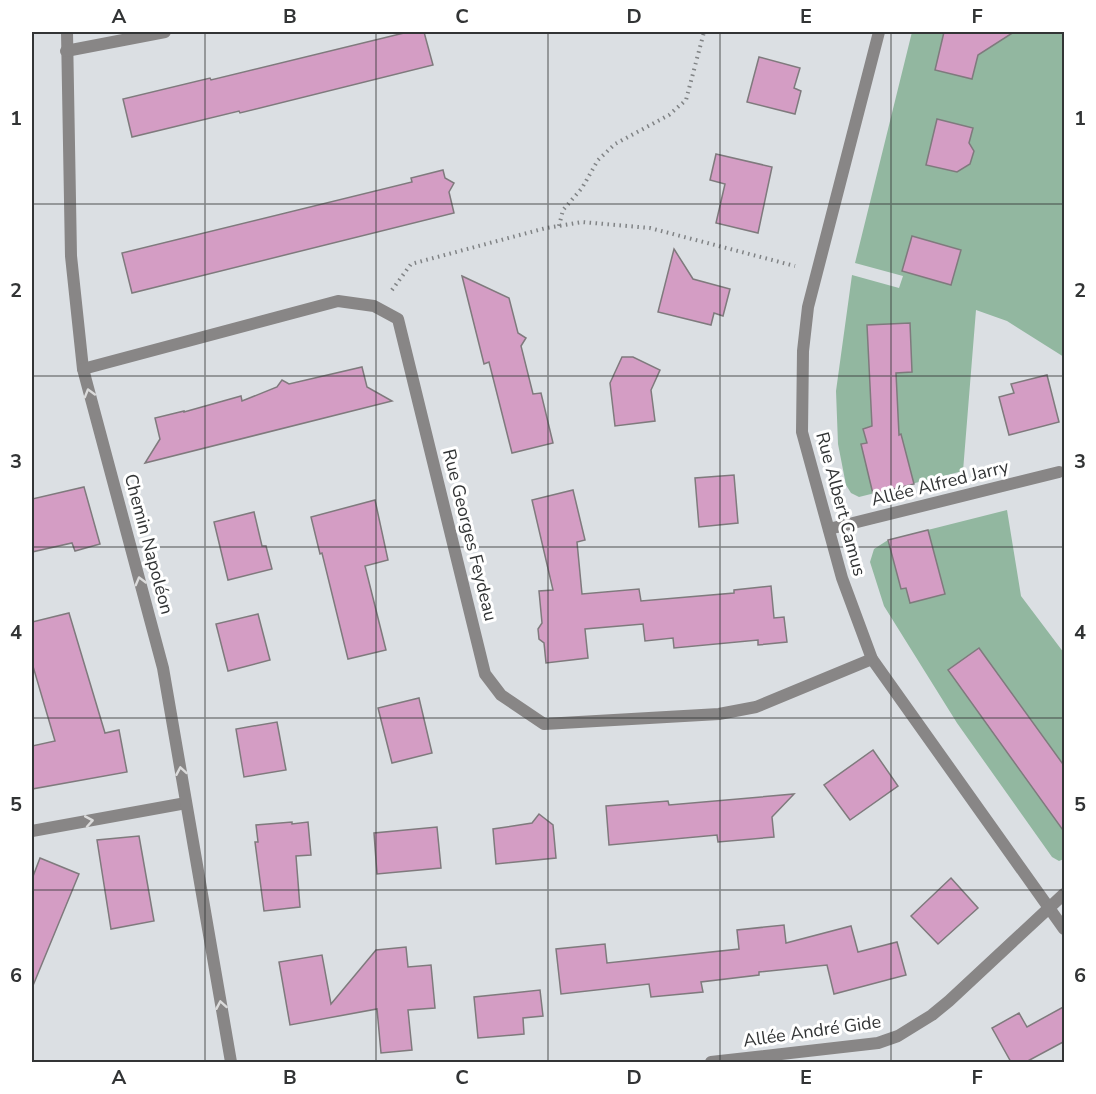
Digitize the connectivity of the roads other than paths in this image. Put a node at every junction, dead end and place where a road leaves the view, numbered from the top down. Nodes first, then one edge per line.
1 (67, 32) edge
2 (165, 32) edge
3 (879, 32) edge
4 (66, 51) junction
5 (83, 369) junction
6 (1059, 472) dead end
7 (829, 529) junction
8 (872, 659) junction
9 (186, 803) junction
10 (32, 831) edge
11 (1065, 894) edge
12 (1050, 907) junction
13 (1065, 929) edge
14 (231, 1062) edge
15 (711, 1062) edge

1 - 4 street, Chemin Napoléon
2 - 4 street
3 - 7 street, Rue Albert Camus
4 - 5 street, Chemin Napoléon
5 - 8 street, Rue Georges Feydeau
9 -> 5 street, Chemin Napoléon
6 - 7 street, Allée Alfred Jarry
7 - 8 street, Rue Albert Camus
8 - 12 street, Rue Albert Camus
10 -> 9 street
14 -> 9 street, Chemin Napoléon
11 - 12 street, Allée André Gide
12 - 13 street, Rue Albert Camus
12 - 15 street, Allée André Gide

